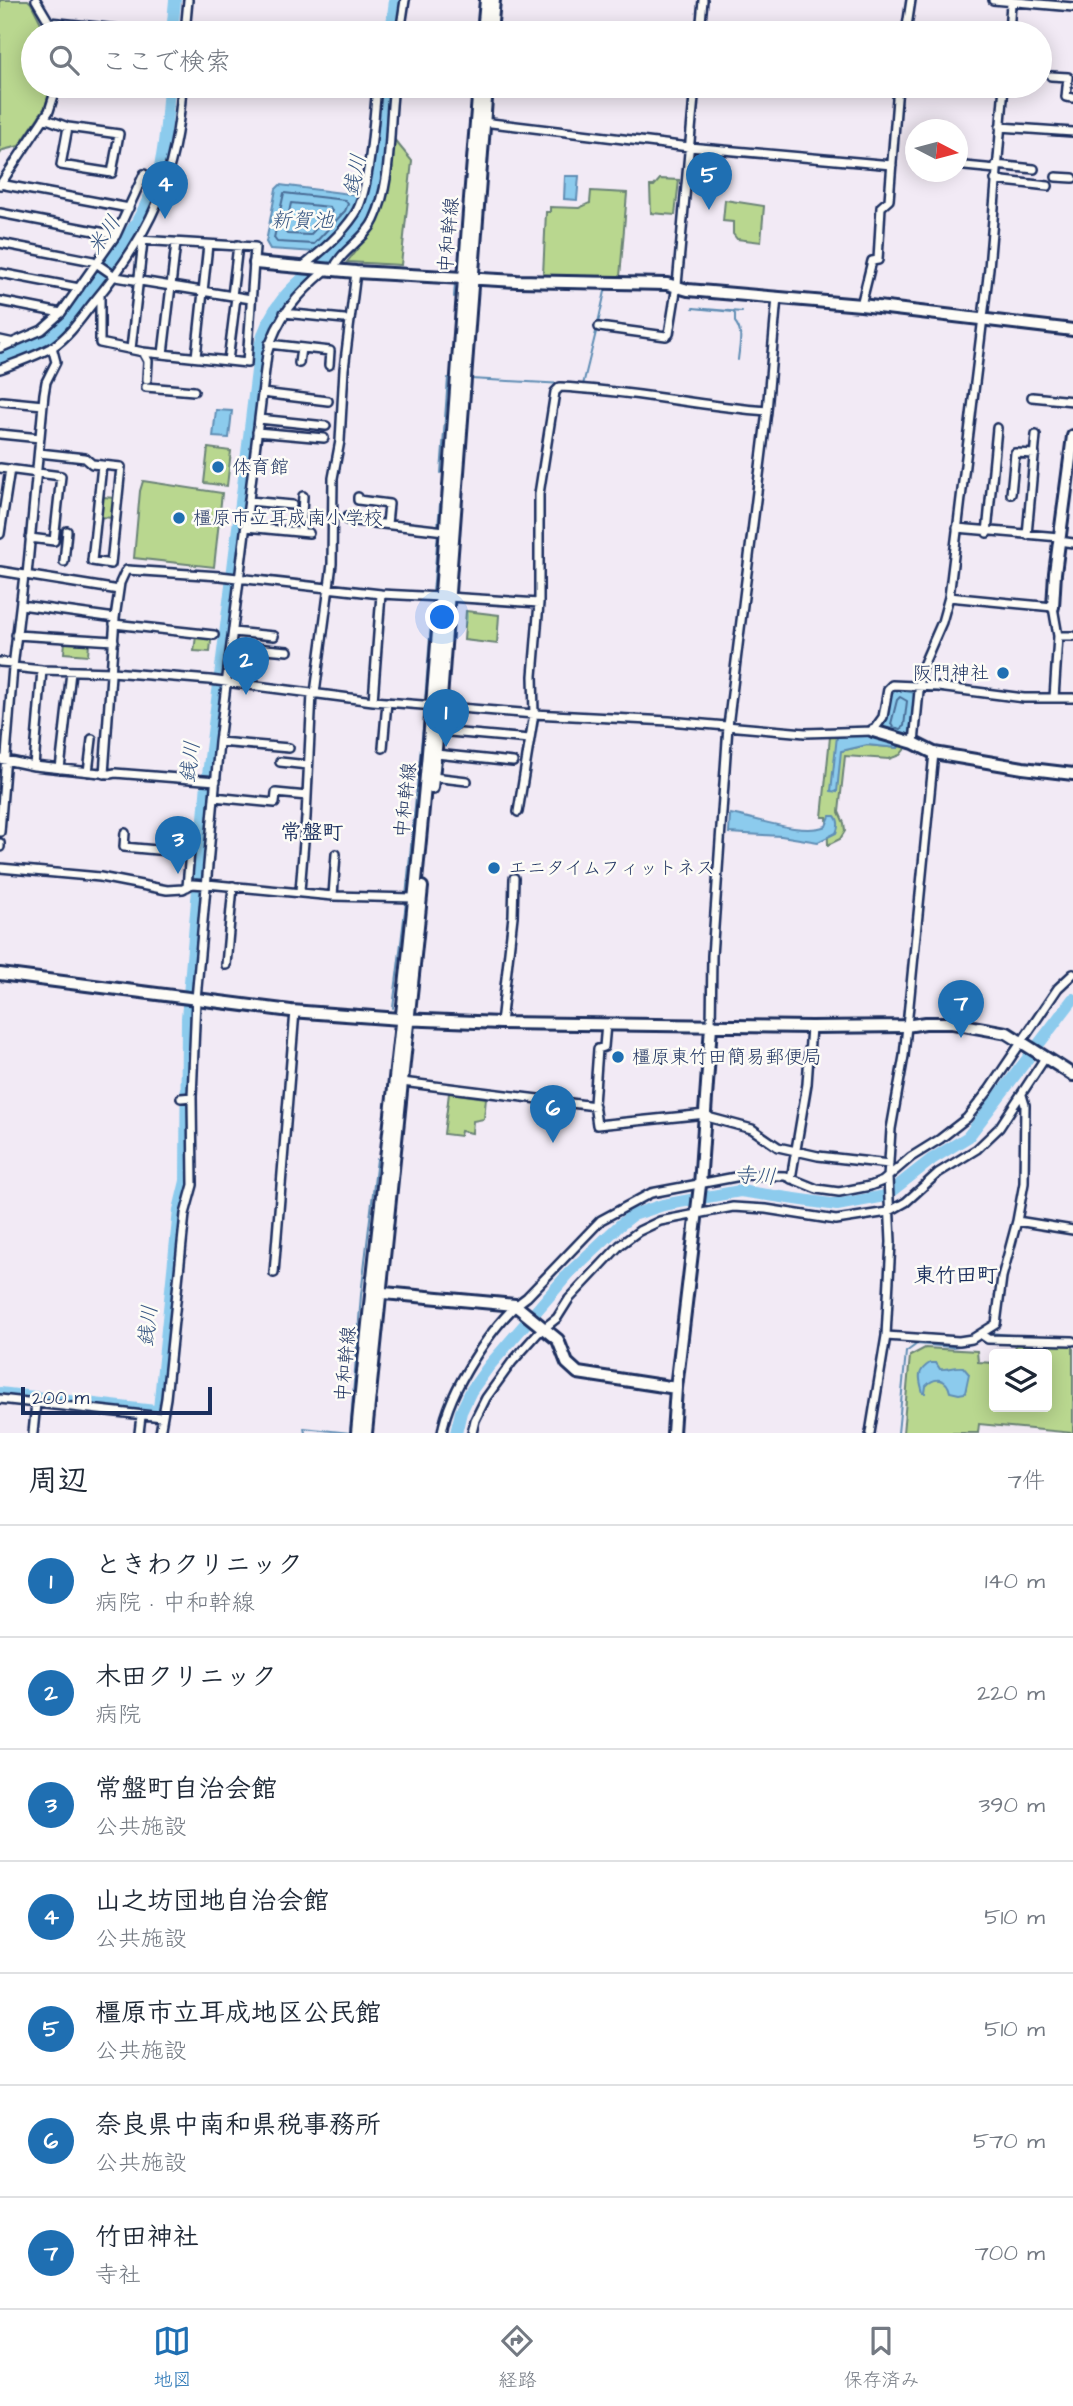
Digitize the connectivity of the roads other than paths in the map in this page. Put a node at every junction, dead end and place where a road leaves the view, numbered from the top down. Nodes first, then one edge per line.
1 (188, 0) edge
2 (405, 0) edge
3 (486, 0) edge
4 (494, 0) edge
5 (703, 0) edge
6 (911, 0) edge
7 (993, 0) edge
8 (37, 1) edge
9 (1011, 3) junction
10 (1073, 7) edge
11 (48, 21) edge
12 (186, 21) edge
13 (402, 21) edge
14 (484, 21) edge
15 (492, 21) edge
16 (701, 21) edge
17 (907, 21) edge
18 (1010, 21) edge
19 (1052, 76) edge
20 (53, 98) edge
21 (181, 98) edge
22 (376, 98) edge
23 (393, 98) edge
24 (478, 98) edge
25 (486, 98) edge
26 (694, 98) edge
27 (897, 98) edge
28 (1003, 98) edge
29 (1073, 98) edge
30 (44, 118) junction
31 (484, 122) junction
32 (68, 127) junction
33 (1000, 127) junction
34 (1073, 132) edge
35 (689, 146) junction
36 (892, 165) junction
37 (968, 166) edge
38 (996, 167) junction
39 (1034, 169) dead end
40 (144, 174) dead end
41 (1056, 177) dead end
42 (1073, 178) edge
43 (995, 180) junction
44 (0, 184) edge
45 (1048, 186) dead end
46 (129, 208) junction
47 (0, 213) edge
48 (116, 235) junction
49 (141, 241) junction
50 (0, 243) edge
51 (176, 243) junction
52 (208, 245) junction
53 (238, 245) junction
54 (255, 263) junction
55 (98, 264) junction
56 (304, 268) junction
57 (327, 270) junction
58 (356, 272) junction
59 (0, 273) edge
60 (113, 275) junction
61 (467, 279) junction
62 (138, 281) junction
63 (677, 285) junction
64 (171, 287) junction
65 (79, 288) junction
66 (203, 292) junction
67 (100, 296) junction
68 (234, 296) junction
69 (777, 296) junction
70 (251, 299) junction
71 (0, 302) edge
72 (861, 305) junction
73 (61, 313) junction
74 (284, 313) junction
75 (344, 319) dead end
76 (983, 320) junction
77 (599, 327) dead end
78 (1073, 330) edge
79 (0, 340) edge
80 (14, 343) junction
81 (269, 344) junction
82 (52, 347) junction
83 (0, 348) edge
84 (301, 348) junction
85 (131, 349) junction
86 (142, 352) junction
87 (163, 354) junction
88 (196, 357) junction
89 (228, 361) junction
90 (299, 363) dead end
91 (329, 365) dead end
92 (0, 369) edge
93 (194, 391) dead end
94 (262, 393) junction
95 (1032, 397) dead end
96 (2, 401) dead end
97 (328, 401) dead end
98 (1073, 401) edge
99 (43, 405) junction
100 (767, 411) junction
101 (259, 419) junction
102 (326, 426) dead end
103 (997, 428) dead end
104 (257, 432) junction
105 (0, 434) edge
106 (1035, 435) dead end
107 (40, 438) junction
108 (324, 438) dead end
109 (1073, 444) edge
110 (38, 453) junction
111 (1035, 454) junction
112 (102, 465) junction
113 (0, 468) edge
114 (10, 470) junction
115 (37, 473) junction
116 (1011, 494) dead end
117 (303, 496) dead end
118 (358, 497) dead end
119 (249, 500) junction
120 (292, 505) dead end
121 (348, 516) dead end
122 (387, 524) junction
123 (246, 527) junction
124 (957, 528) junction
125 (67, 530) dead end
126 (440, 530) junction
127 (987, 533) junction
128 (0, 534) edge
129 (1027, 535) junction
130 (30, 538) junction
131 (1059, 539) junction
132 (1073, 543) edge
133 (64, 562) dead end
134 (0, 571) edge
135 (25, 575) junction
136 (238, 580) junction
137 (328, 588) junction
138 (119, 590) junction
139 (381, 594) junction
140 (439, 597) junction
141 (949, 597) junction
142 (539, 603) junction
143 (21, 605) junction
144 (1054, 607) junction
145 (114, 621) junction
146 (233, 632) junction
147 (16, 635) junction
148 (214, 635) dead end
149 (274, 636) dead end
150 (1058, 636) junction
151 (1073, 636) edge
152 (114, 641) junction
153 (231, 646) junction
154 (288, 651) dead end
155 (0, 662) edge
156 (13, 665) junction
157 (42, 670) junction
158 (71, 671) junction
159 (112, 672) junction
160 (224, 682) junction
161 (918, 688) junction
162 (313, 693) junction
163 (1054, 698) junction
164 (1073, 698) edge
165 (373, 701) junction
166 (387, 702) junction
167 (431, 705) junction
168 (534, 714) junction
169 (728, 726) junction
170 (438, 731) junction
171 (873, 731) junction
172 (92, 739) dead end
173 (530, 739) junction
174 (219, 742) junction
175 (914, 743) junction
176 (289, 748) dead end
177 (383, 748) dead end
178 (934, 753) junction
179 (436, 754) junction
180 (3, 760) edge
181 (280, 762) dead end
182 (513, 762) dead end
183 (308, 765) junction
184 (34, 766) junction
185 (60, 769) junction
186 (88, 772) junction
187 (104, 774) junction
188 (1073, 774) edge
189 (433, 777) junction
190 (214, 781) junction
191 (467, 781) dead end
192 (307, 796) junction
193 (214, 797) junction
194 (0, 808) edge
195 (518, 812) dead end
196 (192, 827) dead end
197 (0, 832) edge
198 (125, 833) dead end
199 (190, 853) junction
200 (337, 854) dead end
201 (0, 868) edge
202 (514, 878) dead end
203 (206, 885) junction
204 (191, 886) junction
205 (233, 886) junction
206 (300, 891) junction
207 (332, 896) junction
208 (408, 898) junction
209 (226, 965) dead end
210 (0, 974) edge
211 (1073, 974) edge
212 (191, 999) junction
213 (295, 1011) junction
214 (404, 1019) junction
215 (501, 1023) junction
216 (606, 1024) junction
217 (711, 1026) junction
218 (906, 1026) junction
219 (811, 1027) junction
220 (1022, 1042) junction
221 (1044, 1057) junction
222 (1073, 1075) edge
223 (402, 1082) junction
224 (1022, 1095) junction
225 (595, 1106) junction
226 (706, 1114) junction
227 (794, 1151) junction
228 (889, 1164) junction
229 (791, 1179) junction
230 (888, 1180) junction
231 (700, 1184) junction
232 (888, 1211) junction
233 (698, 1212) junction
234 (1017, 1221) junction
235 (1073, 1230) edge
236 (274, 1273) dead end
237 (375, 1292) junction
238 (518, 1307) junction
239 (543, 1328) junction
240 (982, 1335) junction
241 (886, 1336) junction
242 (1073, 1341) edge
243 (676, 1388) junction
244 (54, 1395) dead end
245 (0, 1399) edge
246 (36, 1403) junction
247 (52, 1405) junction
248 (141, 1416) junction
249 (162, 1417) junction
250 (33, 1433) edge
251 (139, 1433) edge
252 (160, 1433) edge
253 (358, 1433) edge
254 (366, 1433) edge
255 (442, 1433) edge
256 (471, 1433) edge
257 (673, 1433) edge
258 (870, 1433) edge

1 - 12 street
2 - 13 street
3 - 14 street
4 - 15 street
5 - 16 street
6 - 17 street
7 - 9 street
8 - 11 street
9 - 10 street
9 - 18 street
19 - 29 street
20 - 30 street
21 - 49 street
22 - 56 street
23 - 57 street
24 - 61 street, 中和幹線
25 - 31 street, 中和幹線
26 - 35 street
27 - 36 street
28 - 33 street
30 - 32 street
30 - 44 street
31 - 35 street
31 - 61 street, 中和幹線
32 - 32 street
33 - 34 street
33 - 38 street
35 - 36 street
35 - 63 street
36 - 72 street
37 - 38 street
38 - 39 street
38 - 43 street
40 - 46 street
41 - 42 street
43 - 45 street
43 - 76 street
44 - 46 street
46 - 48 street
47 - 48 street
48 - 55 street
49 - 51 street
49 - 60 street
49 - 62 street
50 - 55 street
51 - 52 street
51 - 64 street
52 - 53 street
52 - 66 street
53 - 54 street
53 - 68 street
54 - 56 street
54 - 70 street
55 - 60 street
55 - 65 street
56 - 57 street
57 - 58 street
57 - 74 street
58 - 61 street
58 - 137 street
59 - 65 street
60 - 62 street
60 - 67 street
61 - 63 street
61 - 126 street, 中和幹線
61 - 140 street, 中和幹線
62 - 64 street
62 - 85 street
63 - 69 street
63 - 77 street
64 - 66 street
64 - 87 street
65 - 73 street
66 - 68 street
66 - 88 street
67 - 82 street
67 - 85 street
68 - 70 street
68 - 89 street
69 - 72 street
69 - 100 street
70 - 89 street
71 - 73 street
72 - 76 street
73 - 80 street
74 - 75 street
74 - 81 street
76 - 78 street
76 - 124 street
79 - 80 street
80 - 83 street
81 - 84 street
81 - 94 street
82 - 92 street
82 - 99 street
84 - 90 street
84 - 91 street
85 - 86 street
86 - 87 street
86 - 93 street
87 - 88 street
88 - 89 street
94 - 97 street
94 - 101 street
95 - 98 street
96 - 99 street
99 - 107 street
100 - 142 street
100 - 169 street
101 - 102 street
101 - 104 street
103 - 127 street
104 - 108 street
104 - 119 street
105 - 107 street
106 - 111 street
107 - 110 street
109 - 131 street
110 - 112 street
110 - 115 street
111 - 116 street
111 - 129 street
112 - 112 street
113 - 114 street
114 - 115 street
114 - 128 street
115 - 130 street
115 - 130 street
117 - 123 street
118 - 122 street
119 - 120 street
119 - 123 street
121 - 122 street
122 - 126 street
123 - 136 street
124 - 127 street
124 - 141 street
125 - 133 street
126 - 140 street, 中和幹線
127 - 129 street
129 - 131 street
130 - 135 street
131 - 132 street
131 - 144 street
134 - 135 street
135 - 138 street
135 - 143 street
136 - 137 street
136 - 138 street
136 - 146 street
137 - 139 street
137 - 162 street
138 - 145 street
139 - 140 street
139 - 165 street
140 - 142 street
140 - 167 street, 中和幹線
141 - 144 street
141 - 161 street
142 - 168 street
143 - 145 street
143 - 147 street
144 - 150 street
145 - 148 street
145 - 152 street
146 - 149 street
146 - 153 street
147 - 152 street
147 - 156 street
150 - 151 street
150 - 163 street
152 - 159 street
153 - 154 street
153 - 160 street
155 - 156 street
156 - 157 street
156 - 180 street
157 - 158 street
157 - 184 street
158 - 159 street
158 - 185 street
159 - 160 street
159 - 187 street
160 - 162 street
160 - 174 street
161 - 163 street
161 - 171 street
161 - 175 street
162 - 165 street
162 - 183 street
163 - 164 street
165 - 166 street
166 - 167 street
166 - 177 street
167 - 168 street
167 - 170 street, 中和幹線
167 - 208 street, 中和幹線
168 - 169 street
168 - 173 street
169 - 171 street
169 - 217 street
170 - 173 street
170 - 179 street, 中和幹線
171 - 175 street
172 - 186 street
173 - 195 street
174 - 176 street
174 - 190 street
175 - 178 street
178 - 188 street
178 - 218 street
179 - 182 street
179 - 189 street, 中和幹線
180 - 184 street
180 - 194 street
181 - 183 street
183 - 192 street
184 - 185 street
185 - 186 street
186 - 187 street
187 - 190 street
189 - 191 street
189 - 214 street, 中和幹線
190 - 193 street
192 - 193 street
192 - 206 street
193 - 203 street
194 - 197 street
196 - 199 street
198 - 199 street
199 - 204 street
200 - 207 street
201 - 204 street
202 - 215 street
203 - 204 street
203 - 205 street
203 - 212 street
205 - 206 street
205 - 209 street
206 - 207 street
207 - 208 street
208 - 214 street, 中和幹線
210 - 212 street
211 - 220 street
212 - 213 street
212 - 249 street
213 - 214 street
213 - 236 street
214 - 215 street
214 - 223 street, 中和幹線
214 - 237 street, 中和幹線
215 - 216 street
216 - 217 street
216 - 225 street
217 - 219 street
217 - 226 street
218 - 219 street
218 - 220 street
218 - 228 street
219 - 227 street
220 - 221 street
220 - 230 street
221 - 222 street
221 - 224 street
223 - 225 street
223 - 237 street, 中和幹線
224 - 232 street
224 - 234 street
225 - 226 street
226 - 227 street
226 - 231 street
227 - 228 street
227 - 229 street
228 - 230 street
229 - 230 street
229 - 231 street
230 - 232 street
231 - 233 street
231 - 238 street
232 - 233 street
232 - 241 street
233 - 239 street
233 - 243 street
234 - 235 street
234 - 240 street
237 - 238 street
237 - 253 street, 中和幹線
237 - 254 street, 中和幹線
238 - 239 street
238 - 255 street
239 - 243 street
239 - 256 street
240 - 241 street
240 - 242 street
241 - 258 street
243 - 257 street
244 - 247 street
245 - 246 street
246 - 247 street
246 - 250 street
247 - 248 street
248 - 249 street
248 - 251 street
249 - 252 street

